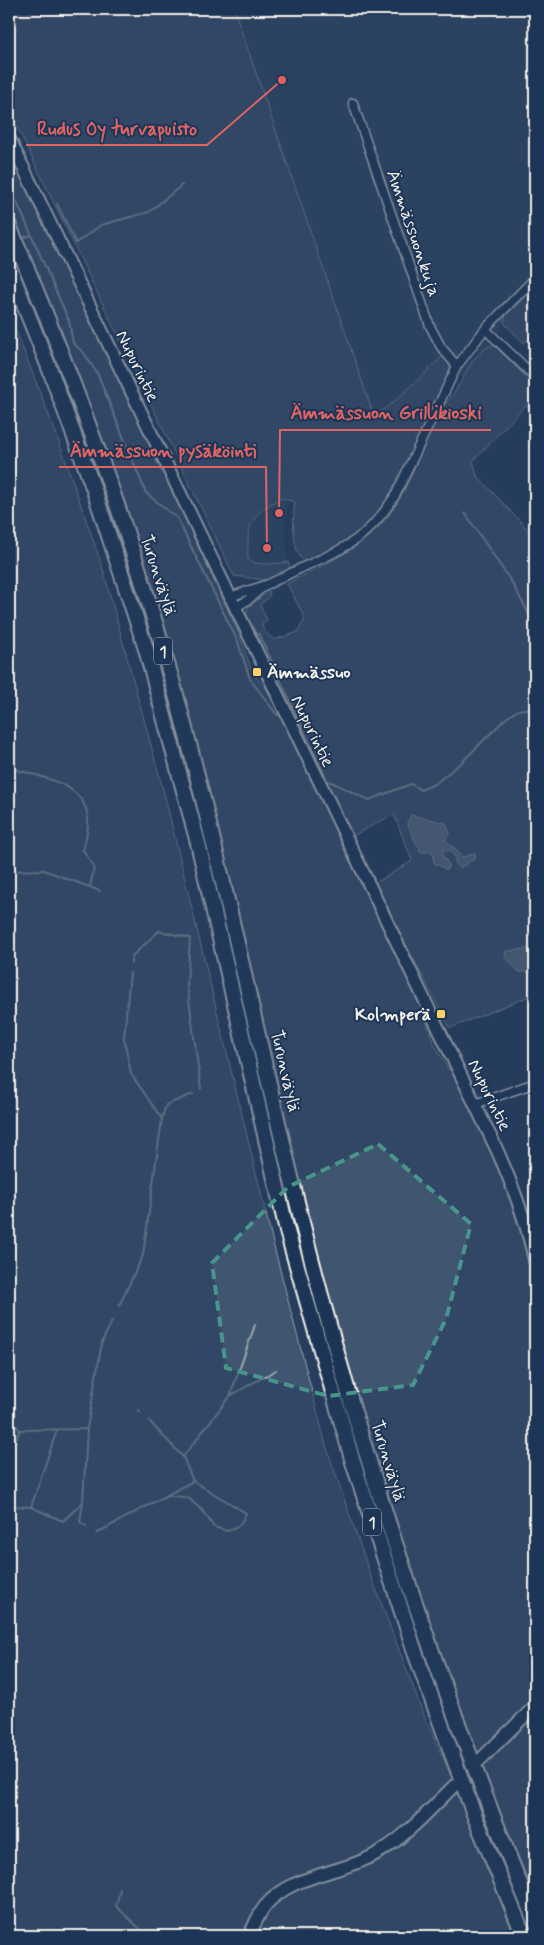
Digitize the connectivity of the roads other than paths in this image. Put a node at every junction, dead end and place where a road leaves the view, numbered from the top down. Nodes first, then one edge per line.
1 (353, 103) dead end
2 (9, 138) edge
3 (9, 226) edge
4 (9, 267) edge
5 (535, 278) edge
6 (485, 329) junction
7 (458, 366) junction
8 (535, 377) edge
9 (232, 603) junction
10 (535, 1083) edge
11 (475, 1104) junction
12 (535, 1262) edge
13 (535, 1706) edge
14 (479, 1761) dead end
15 (455, 1785) dead end
16 (535, 1922) edge
17 (249, 1936) edge
18 (524, 1936) edge

1 - 7 street, Ämmässuonkuja
2 - 9 main road, Nupurintie
3 - 16 highway, Turunväylä / 1
4 - 18 highway, Turunväylä / 1
5 - 6 street
6 - 7 street
6 - 8 street
7 - 9 street
9 - 11 main road, Nupurintie
10 - 11 street
11 - 12 main road, Nupurintie
13 - 14 main road
15 - 17 main road

